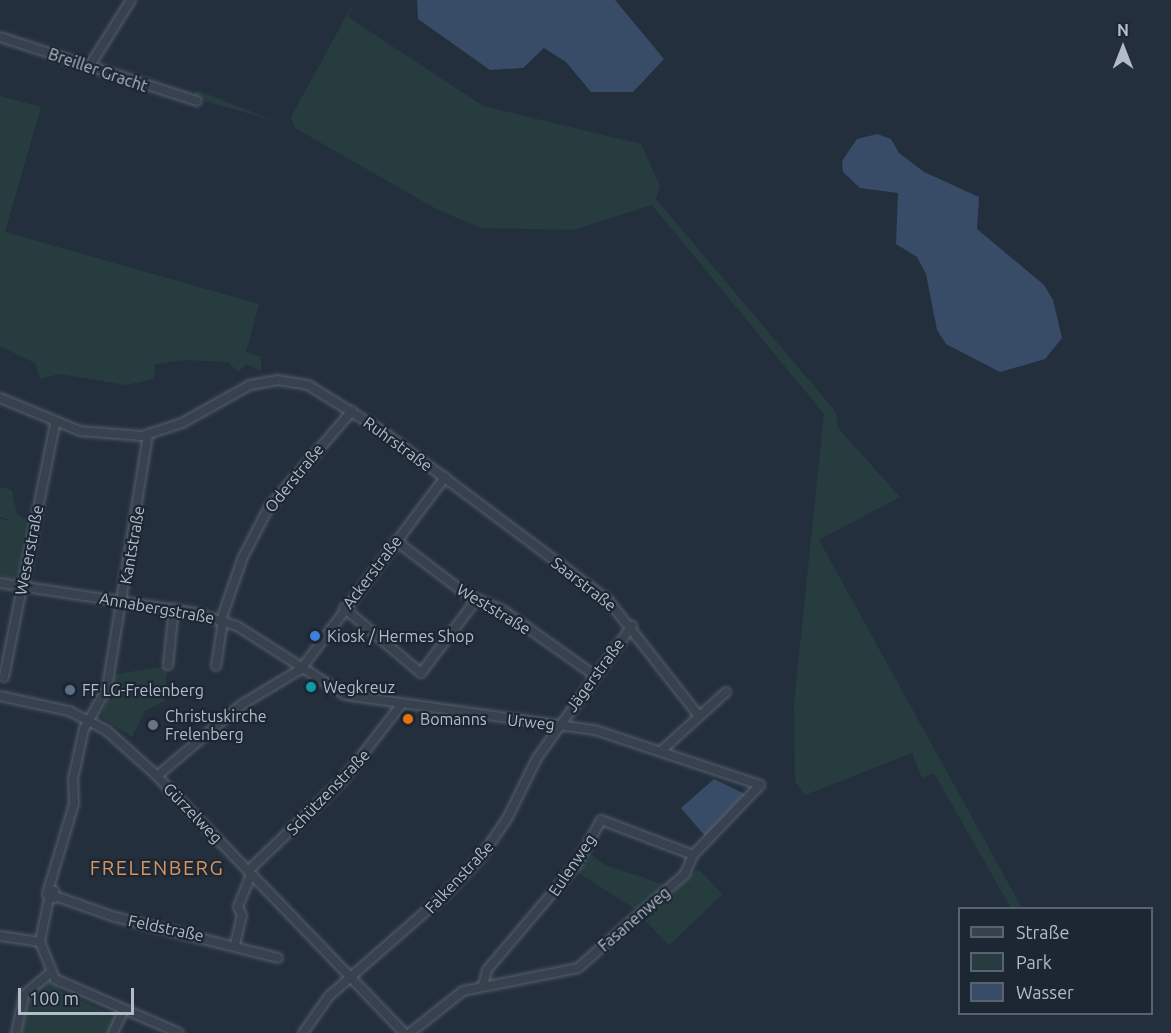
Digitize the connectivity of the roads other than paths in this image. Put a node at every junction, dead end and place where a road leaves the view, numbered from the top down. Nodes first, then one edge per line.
1 (131, 0) edge
2 (0, 37) edge
3 (89, 67) junction
4 (197, 101) dead end
5 (0, 398) edge
6 (352, 411) junction
7 (55, 424) junction
8 (148, 435) junction
9 (445, 477) junction
10 (396, 541) junction
11 (0, 583) edge
12 (22, 586) junction
13 (123, 600) junction
14 (476, 600) junction
15 (174, 608) junction
16 (345, 608) junction
17 (222, 620) junction
18 (632, 626) junction
19 (168, 665) dead end
20 (216, 666) dead end
21 (301, 669) junction
22 (594, 675) junction
23 (4, 677) dead end
24 (726, 692) dead end
25 (0, 696) edge
26 (400, 706) junction
27 (699, 716) junction
28 (91, 722) junction
29 (560, 725) junction
30 (660, 751) junction
31 (157, 776) junction
32 (760, 785) joint
33 (693, 855) junction
34 (249, 872) junction
35 (50, 894) junction
36 (0, 936) edge
37 (40, 942) junction
38 (236, 945) junction
39 (278, 958) dead end
40 (50, 973) junction
41 (352, 980) junction
42 (483, 986) junction
43 (123, 1012) junction
44 (16, 1033) edge
45 (113, 1033) edge
46 (179, 1033) edge
47 (303, 1033) edge
48 (404, 1033) edge
49 (410, 1033) edge

1 - 3 street
2 - 3 street, Breiller Gracht
3 - 4 street, Breiller Gracht
5 - 7 street
6 - 8 street, Ruhrstraße
6 - 9 street, Ruhrstraße
6 - 17 street, Oderstraße
7 - 8 street
7 - 12 street, Weserstraße
8 - 13 street, Kantstraße
9 - 10 street, Ackerstraße
9 - 18 street, Saarstraße
10 - 14 street, Weststraße
10 - 16 street, Ackerstraße
11 - 12 street, Annabergstraße
12 - 13 street, Annabergstraße
12 - 23 street, Weserstraße
13 - 15 street, Annabergstraße
13 - 28 street, Kantstraße
14 - 16 street
14 - 22 street, Weststraße
15 - 17 street, Annabergstraße
15 - 19 street
16 - 21 street, Ackerstraße
17 - 20 street, Oderstraße
17 - 21 street, Annabergstraße
18 - 22 street, Jägerstraße
18 - 27 street, Saarstraße
21 - 26 street, Urweg
21 - 31 street
22 - 29 street, Jägerstraße
24 - 27 street
25 - 28 street, Gürzelweg
26 - 29 street, Urweg
26 - 34 street, Schützenstraße
27 - 30 street
28 - 31 street, Gürzelweg
28 - 35 street, Kantstraße
29 - 30 street, Urweg
29 - 41 street, Falkenstraße
30 - 32 street, Urweg
31 - 34 street, Gürzelweg
32 - 33 street, Fasanenweg
33 - 42 street, Fasanenweg
33 - 42 street, Eulenweg
34 - 38 street
34 - 41 street, Gürzelweg
35 - 37 street
35 - 38 street, Feldstraße
36 - 37 street
37 - 40 street
38 - 39 street, Feldstraße
40 - 43 street
40 - 44 street
41 - 47 street, Falkenstraße
41 - 48 street, Gürzelweg
42 - 49 street, Fasanenweg
43 - 45 street
43 - 46 street

